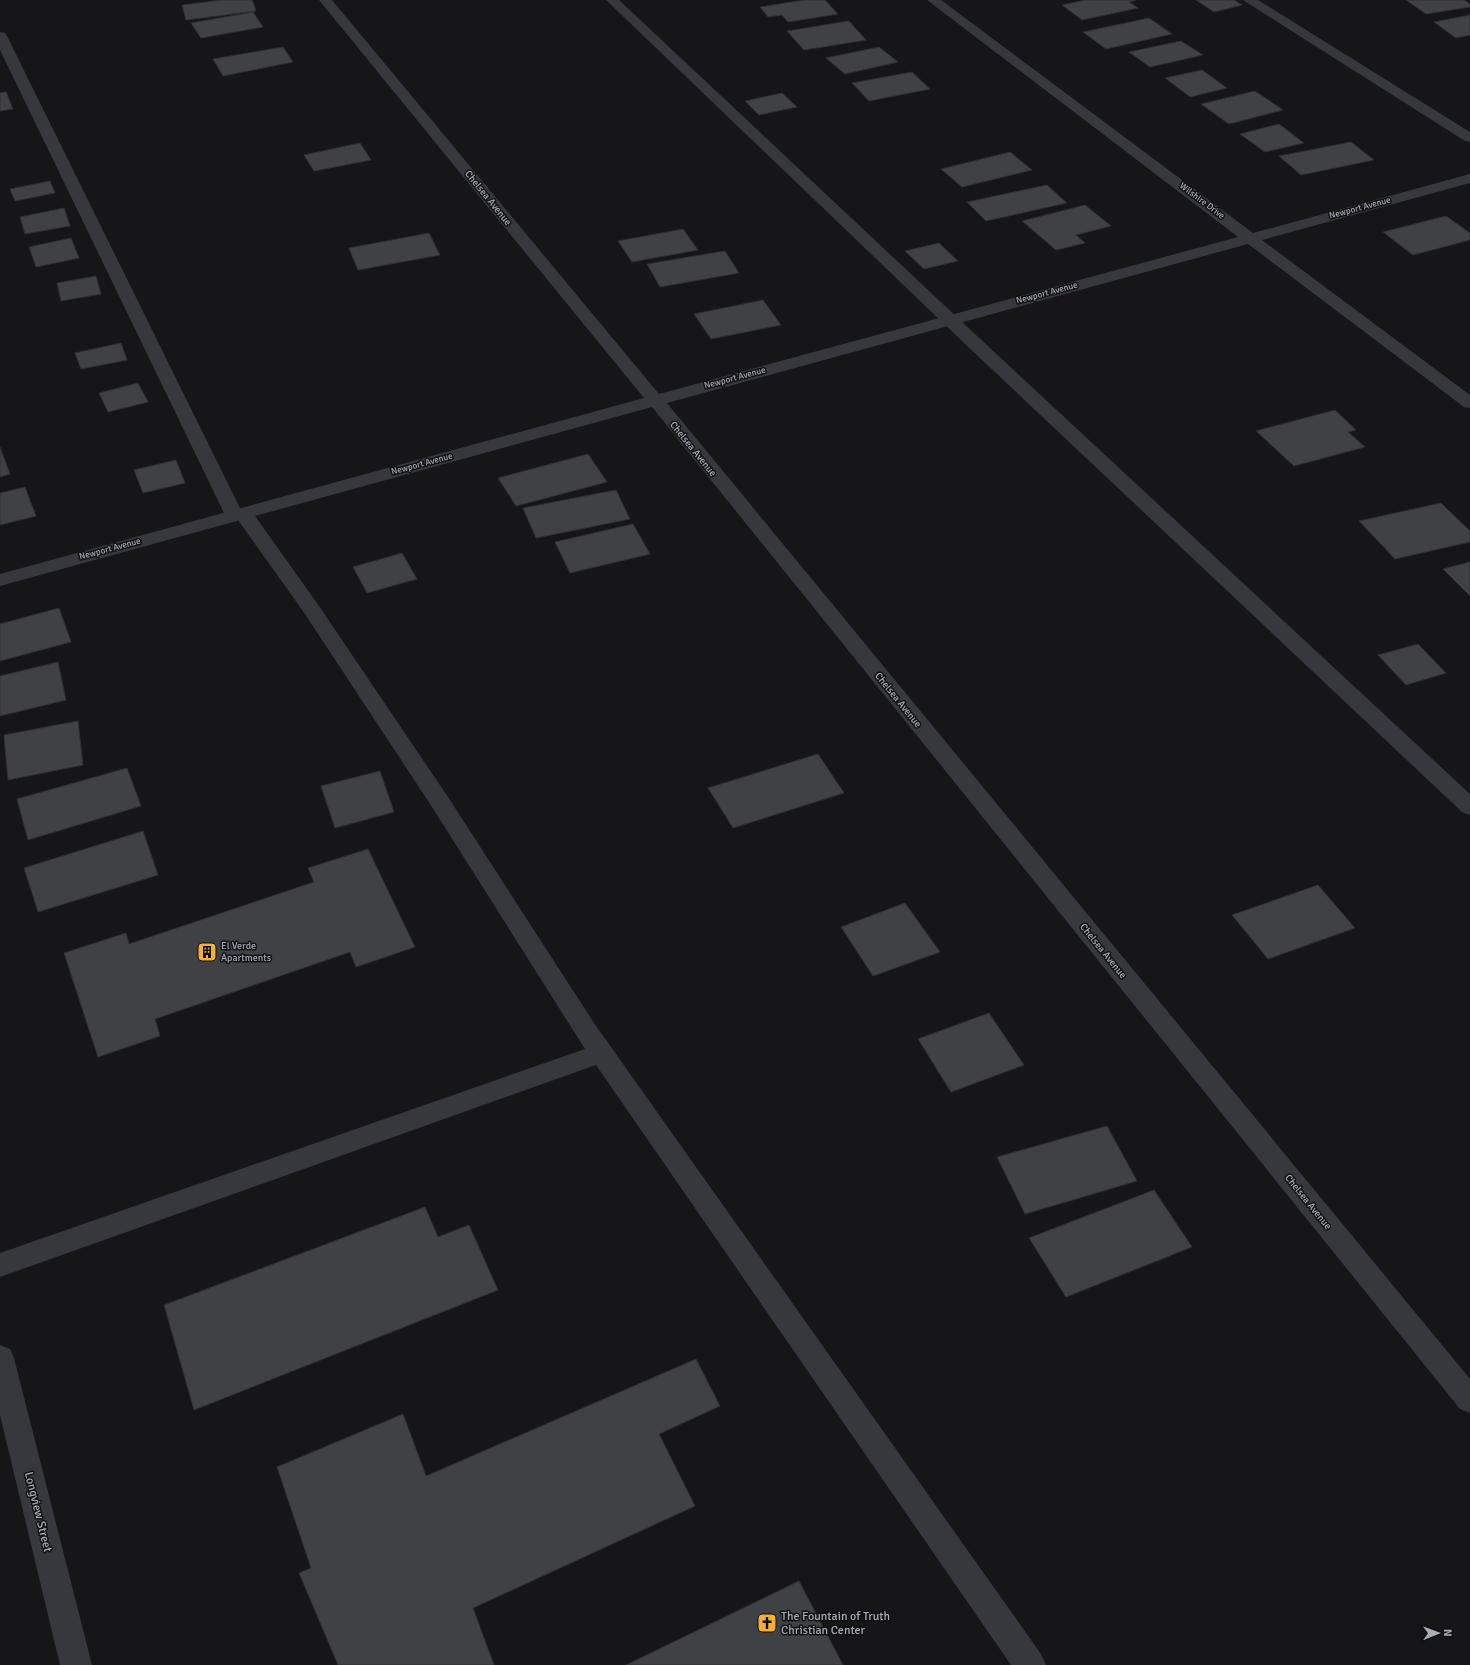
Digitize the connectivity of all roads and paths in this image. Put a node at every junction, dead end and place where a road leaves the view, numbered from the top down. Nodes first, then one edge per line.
1 (325, 0) edge
2 (612, 0) edge
3 (933, 0) edge
4 (1249, 0) edge
5 (0, 36) edge
6 (1470, 138) edge
7 (1470, 178) edge
8 (1250, 238) junction
9 (950, 320) junction
10 (655, 400) junction
11 (1470, 403) edge
12 (239, 514) junction
13 (0, 580) edge
14 (1470, 807) edge
15 (602, 1053) junction
16 (0, 1265) edge
17 (0, 1358) edge
18 (1470, 1400) edge
19 (76, 1665) edge
20 (1030, 1665) edge

1 - 10 street, Chelsea Avenue
2 - 9 street
3 - 8 street, Wilshire Drive
4 - 6 street
5 - 12 street
7 - 8 street, Newport Avenue
8 - 9 street, Newport Avenue
8 - 11 street, Wilshire Drive
9 - 10 street, Newport Avenue
9 - 14 street
10 - 12 street, Newport Avenue
10 - 18 street, Chelsea Avenue
12 - 13 street, Newport Avenue
12 - 15 street
15 - 16 street
15 - 20 street
17 - 19 street, Longview Street

